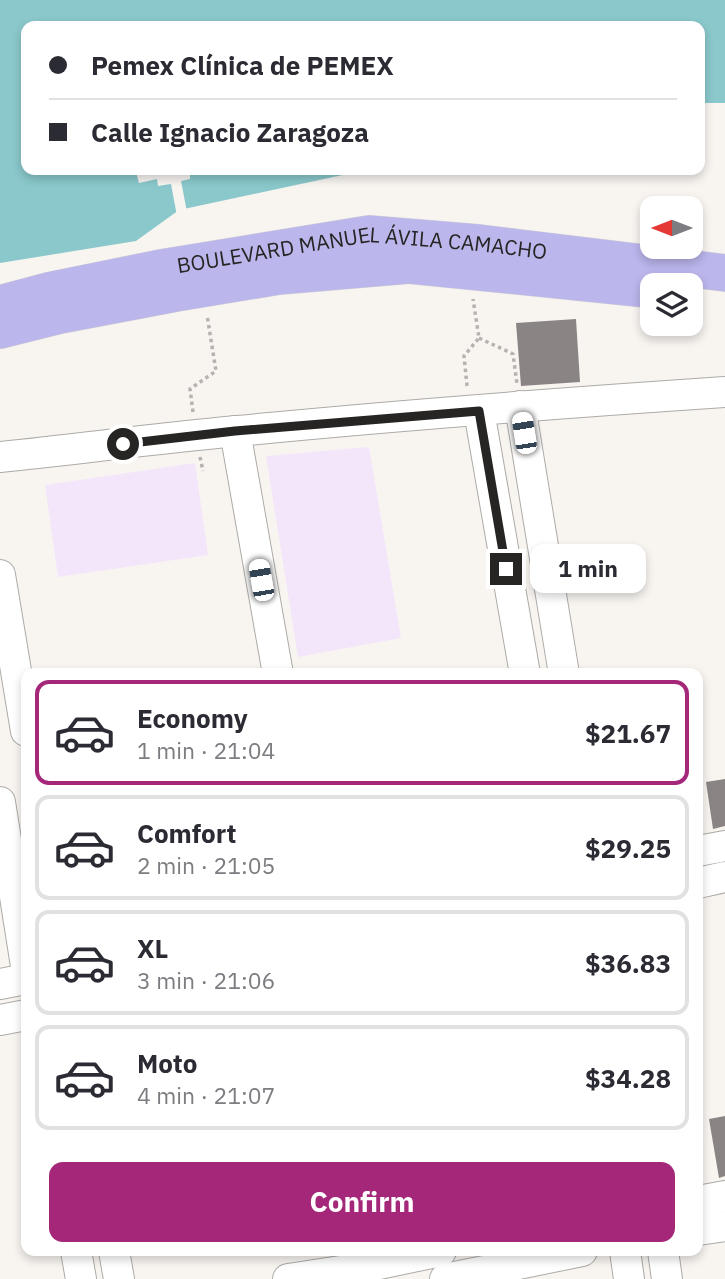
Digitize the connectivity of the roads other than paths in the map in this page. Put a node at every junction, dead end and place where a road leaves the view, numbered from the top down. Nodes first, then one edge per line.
1 (725, 273) edge
2 (640, 288) edge
3 (703, 294) edge
4 (725, 296) edge
5 (0, 304) edge
6 (0, 330) edge
7 (725, 393) edge
8 (520, 406) junction
9 (474, 412) junction
10 (225, 432) junction
11 (0, 457) edge
12 (0, 575) edge
13 (257, 668) edge
14 (277, 668) edge
15 (524, 668) edge
16 (563, 668) edge
17 (21, 701) edge
18 (0, 802) edge
19 (725, 846) edge
20 (703, 850) edge
21 (725, 877) edge
22 (703, 882) edge
23 (21, 934) edge
24 (21, 980) edge
25 (0, 984) edge
26 (21, 1016) edge
27 (0, 1020) edge
28 (725, 1196) edge
29 (703, 1199) edge
30 (725, 1226) edge
31 (703, 1229) edge
32 (77, 1256) edge
33 (115, 1256) edge
34 (416, 1256) edge
35 (558, 1256) edge
36 (626, 1256) edge
37 (664, 1256) edge
38 (371, 1265) edge
39 (81, 1279) edge
40 (119, 1279) edge
41 (288, 1279) edge
42 (445, 1279) edge
43 (629, 1279) edge
44 (667, 1279) edge

1 - 5 main road, BOULEVARD MANUEL ÁVILA CAMACHO
2 - 6 main road, BOULEVARD MANUEL ÁVILA CAMACHO
3 - 4 main road
7 - 8 street
8 - 9 street
8 - 16 street
9 - 10 street
9 - 15 street
10 - 11 street
10 - 13 street
10 - 14 street
12 - 17 street
18 - 23 street
19 - 20 street
21 - 22 street
24 - 25 street
26 - 27 street
28 - 29 street
30 - 31 street
32 - 39 street
33 - 40 street
34 - 38 street
35 - 42 street
36 - 43 street
37 - 44 street
38 - 41 street

